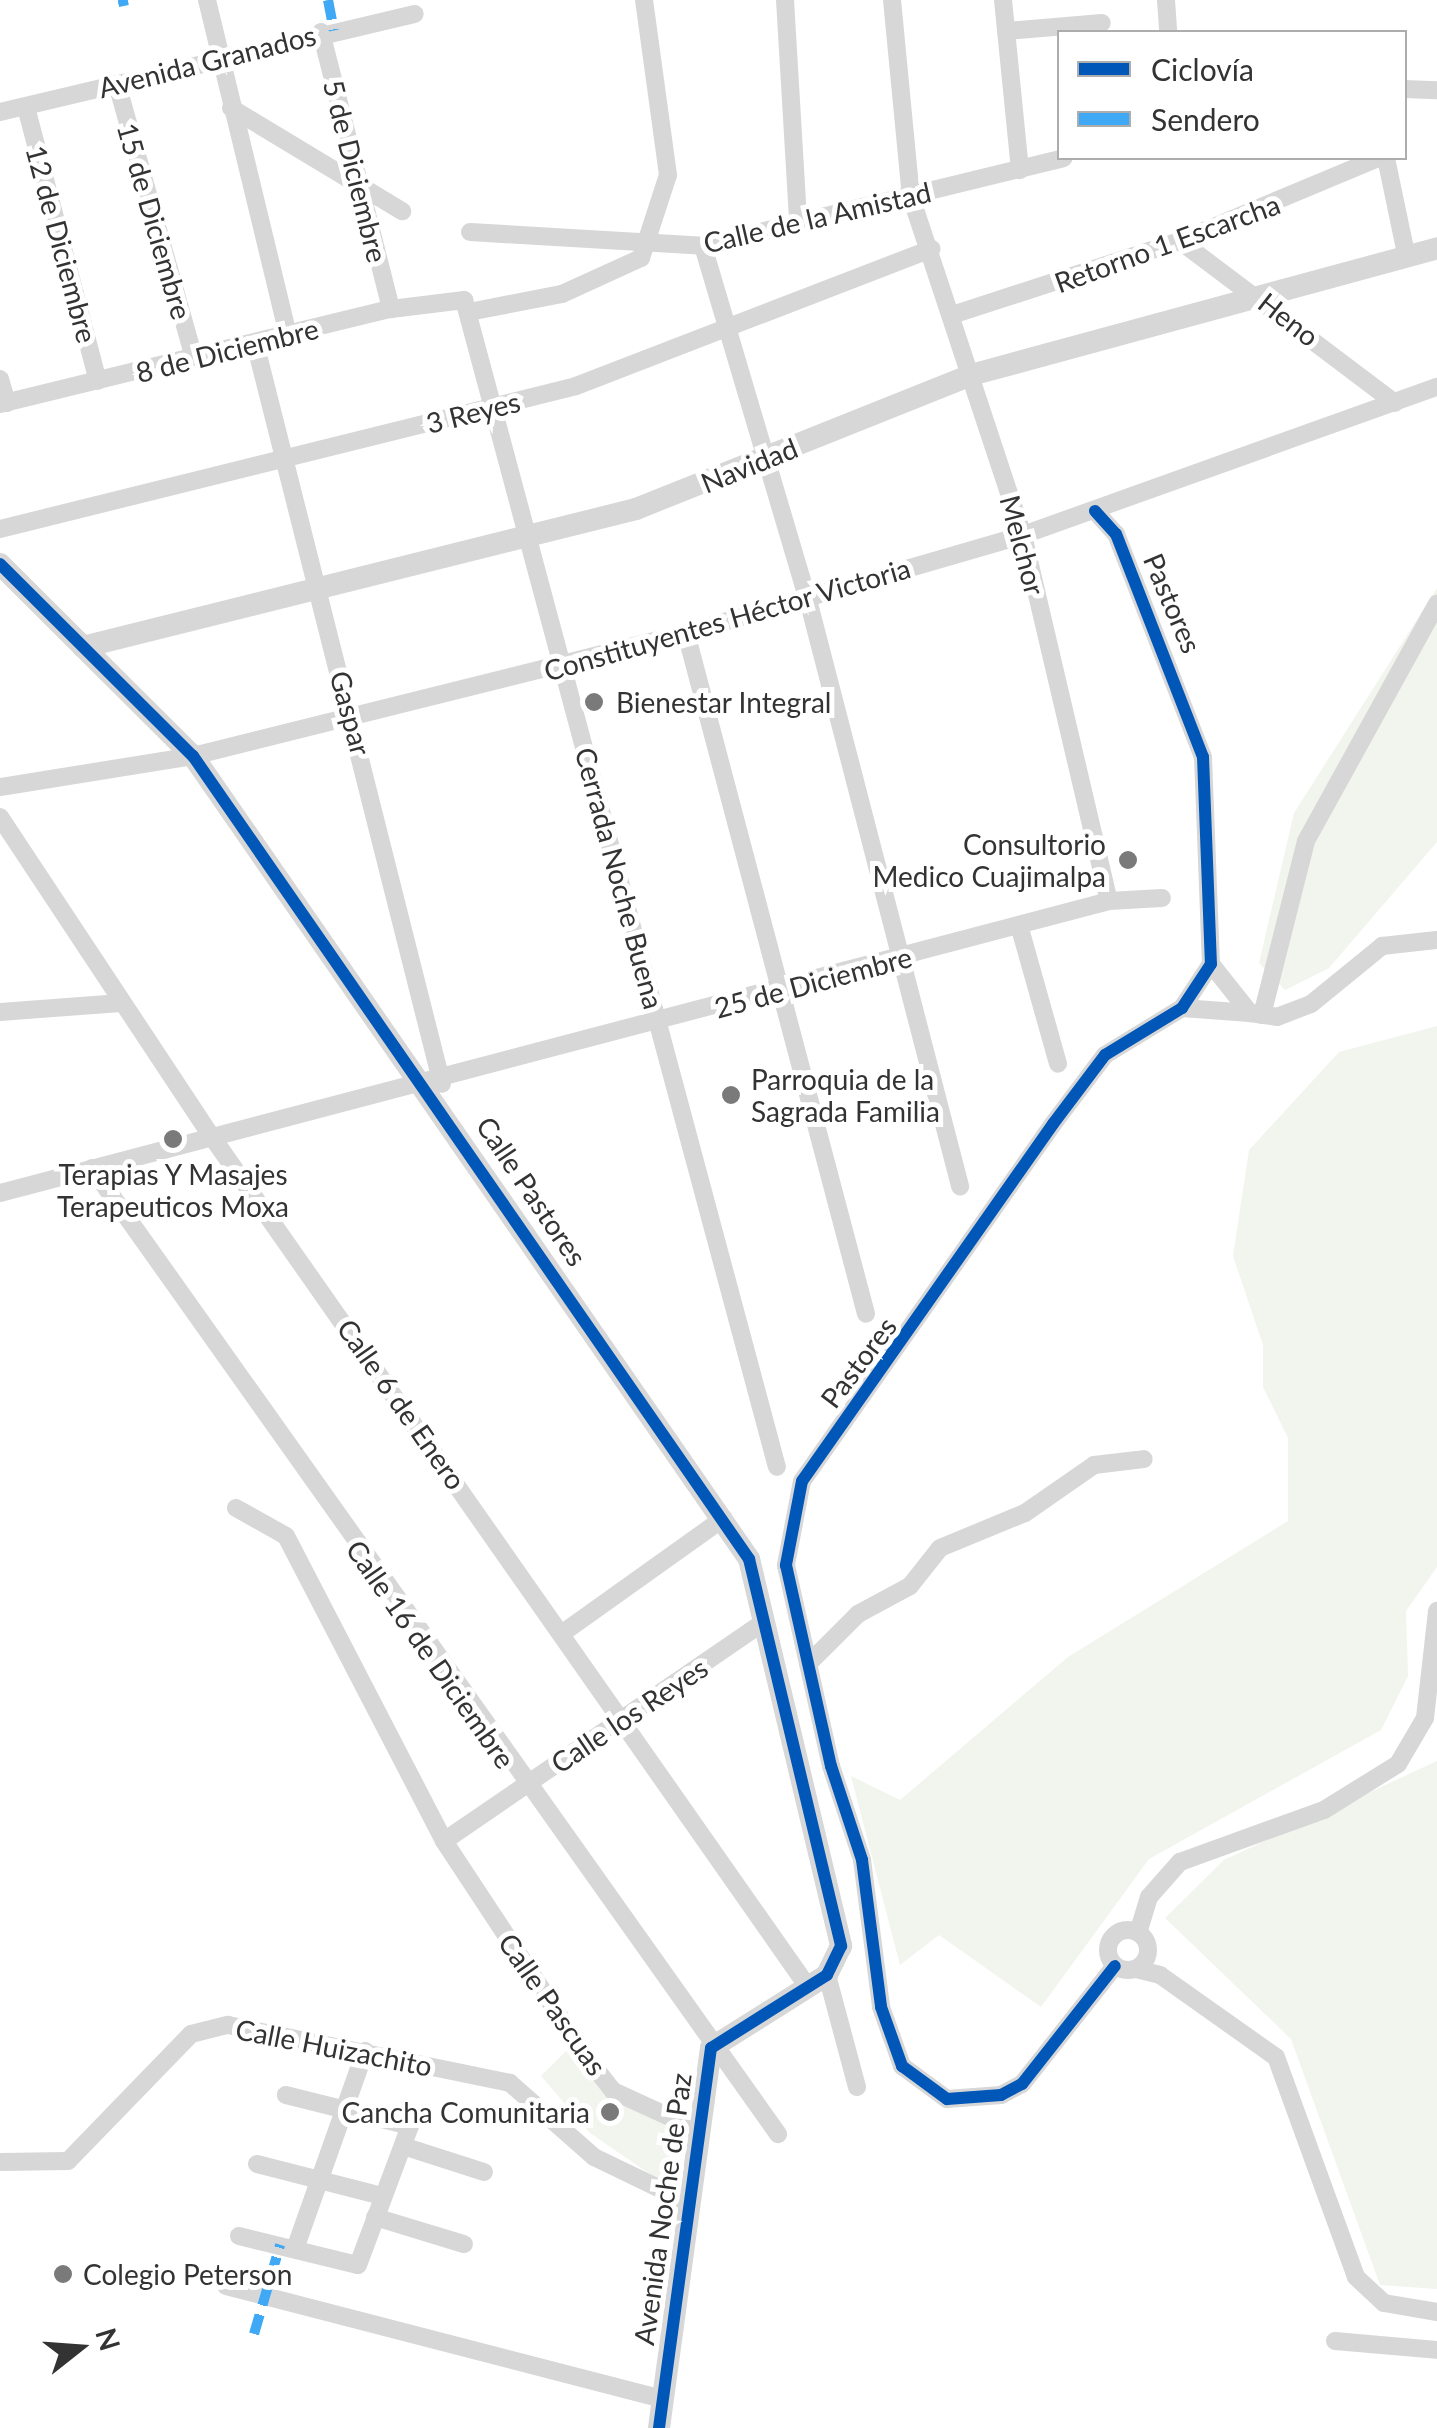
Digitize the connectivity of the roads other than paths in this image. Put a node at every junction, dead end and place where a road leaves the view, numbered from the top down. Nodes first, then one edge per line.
1 (207, 0) edge
2 (644, 0) edge
3 (785, 0) edge
4 (892, 0) edge
5 (1003, 0) edge
6 (1166, 0) edge
7 (415, 14) dead end
8 (1102, 23) dead end
9 (1168, 30) edge
10 (1006, 31) junction
11 (321, 32) junction
12 (217, 58) junction
13 (116, 84) junction
14 (1407, 89) edge
15 (1437, 90) edge
16 (26, 106) junction
17 (231, 108) junction
18 (0, 112) edge
19 (1057, 159) edge
20 (1373, 160) edge
21 (1386, 160) edge
22 (1020, 170) junction
23 (359, 184) junction
24 (910, 197) junction
25 (402, 211) dead end
26 (798, 222) junction
27 (470, 232) dead end
28 (1180, 241) junction
29 (648, 242) junction
30 (703, 246) junction
31 (1437, 248) edge
32 (930, 250) junction
33 (1406, 254) junction
34 (1254, 292) junction
35 (454, 295) joint
36 (391, 309) junction
37 (469, 312) junction
38 (952, 315) junction
39 (729, 331) junction
40 (288, 335) junction
41 (255, 343) junction
42 (194, 358) junction
43 (971, 375) junction
44 (0, 379) edge
45 (98, 381) junction
46 (1437, 388) edge
47 (1395, 402) junction
48 (3, 403) edge
49 (495, 407) junction
50 (288, 458) junction
51 (768, 458) junction
52 (1095, 511) junction
53 (0, 529) edge
54 (1023, 535) junction
55 (531, 538) junction
56 (0, 564) edge
57 (320, 589) junction
58 (806, 596) junction
59 (1437, 604) edge
60 (686, 633) junction
61 (83, 648) junction
62 (565, 667) junction
63 (351, 717) junction
64 (193, 756) junction
65 (0, 788) edge
66 (0, 817) edge
67 (1162, 898) dead end
68 (1109, 901) junction
69 (1019, 926) junction
70 (1437, 940) edge
71 (900, 958) junction
72 (1211, 964) junction
73 (782, 990) junction
74 (121, 1003) junction
75 (1182, 1008) junction
76 (0, 1012) edge
77 (1256, 1014) junction
78 (658, 1024) junction
79 (1058, 1064) dead end
80 (436, 1085) junction
81 (210, 1134) junction
82 (92, 1168) junction
83 (960, 1186) dead end
84 (0, 1194) edge
85 (866, 1314) dead end
86 (1144, 1458) dead end
87 (777, 1466) dead end
88 (236, 1508) dead end
89 (724, 1518) junction
90 (1437, 1611) edge
91 (764, 1622) junction
92 (564, 1632) junction
93 (808, 1664) junction
94 (624, 1721) junction
95 (524, 1787) junction
96 (444, 1842) junction
97 (1138, 1933) junction
98 (1142, 1962) junction
99 (1115, 1966) junction
100 (818, 1981) junction
101 (711, 2048) junction
102 (365, 2051) junction
103 (858, 2087) dead end
104 (286, 2094) dead end
105 (346, 2110) junction
106 (696, 2130) junction
107 (778, 2134) dead end
108 (402, 2146) junction
109 (0, 2162) edge
110 (257, 2164) dead end
111 (484, 2172) dead end
112 (319, 2181) junction
113 (382, 2196) junction
114 (685, 2202) junction
115 (375, 2216) junction
116 (238, 2236) dead end
117 (464, 2244) dead end
118 (288, 2247) junction
119 (226, 2286) dead end
120 (1437, 2312) edge
121 (1335, 2341) dead end
122 (1437, 2350) edge
123 (663, 2399) junction
124 (659, 2428) edge

1 - 12 street
2 - 29 street
3 - 26 street
4 - 24 street, Melchor
5 - 10 street
6 - 9 street
7 - 11 street, Avenida Granados
8 - 10 street
10 - 22 street
11 - 12 street, Avenida Granados
11 - 23 street, 5 de Diciembre
12 - 13 street, Avenida Granados
12 - 17 street
13 - 16 street, Avenida Granados
13 - 42 street, 15 de Diciembre
14 - 15 street
16 - 18 street, Avenida Granados
16 - 45 street, 12 de Diciembre
17 - 23 street
17 - 40 street
19 - 22 street, Calle de la Amistad
20 - 28 street, Retorno 1 Escarcha
21 - 33 street
22 - 24 street, Calle de la Amistad
23 - 25 street
23 - 36 street, 5 de Diciembre
24 - 26 street, Calle de la Amistad
24 - 32 street, Melchor
26 - 30 street, Calle de la Amistad
27 - 29 street, Calle de la Amistad
28 - 34 street, Heno
28 - 38 street, Retorno 1 Escarcha
29 - 30 street, Calle de la Amistad
29 - 37 street
30 - 39 street
31 - 33 street, Navidad
32 - 38 street, Melchor
32 - 39 street, 3 Reyes
33 - 34 street, Navidad
34 - 43 street, Navidad
34 - 47 street, Heno
35 - 36 street, 8 de Diciembre
35 - 37 street, Cerrada Noche Buena
36 - 40 street, 8 de Diciembre
37 - 49 street, Cerrada Noche Buena
38 - 43 street, Melchor
39 - 49 street, 3 Reyes
39 - 51 street
40 - 41 street, 8 de Diciembre
41 - 42 street, 8 de Diciembre
41 - 50 street, Gaspar
42 - 45 street, 8 de Diciembre
43 - 51 street, Navidad
43 - 54 street, Melchor
44 - 48 street
45 - 48 street, 8 de Diciembre
46 - 47 street, Constituyentes Héctor Victoria
47 - 52 street, Constituyentes Héctor Victoria
49 - 50 street, 3 Reyes
49 - 55 street, Cerrada Noche Buena
50 - 53 street, 3 Reyes
50 - 57 street, Gaspar
51 - 55 street, Navidad
51 - 58 street
52 - 54 street, Constituyentes Héctor Victoria
52 - 72 street, Pastores
54 - 58 street, Constituyentes Héctor Victoria
54 - 68 street, Melchor
55 - 57 street, Navidad
55 - 62 street, Cerrada Noche Buena
56 - 61 street, Calle Pastores
57 - 61 street, Navidad
57 - 63 street, Gaspar
58 - 60 street, Constituyentes Héctor Victoria
58 - 71 street
59 - 77 street
60 - 62 street, Constituyentes Héctor Victoria
60 - 73 street
61 - 64 street, Calle Pastores
62 - 63 street, Constituyentes Héctor Victoria
62 - 78 street, Cerrada Noche Buena
63 - 64 street, Constituyentes Héctor Victoria
63 - 80 street, Gaspar
64 - 65 street, Constituyentes Héctor Victoria
64 - 80 street, Calle Pastores
66 - 74 street, Calle 6 de Enero
67 - 68 street, 25 de Diciembre
68 - 69 street, 25 de Diciembre
69 - 71 street, 25 de Diciembre
69 - 79 street
70 - 77 street
71 - 73 street, 25 de Diciembre
71 - 83 street
72 - 75 street, Pastores
72 - 77 street
73 - 78 street, 25 de Diciembre
73 - 85 street
74 - 76 street
74 - 81 street, Calle 6 de Enero
75 - 77 street
75 - 93 street, Pastores
78 - 80 street, 25 de Diciembre
78 - 87 street, Cerrada Noche Buena
80 - 81 street, 25 de Diciembre
80 - 89 street, Calle Pastores
81 - 82 street, 25 de Diciembre
81 - 92 street, Calle 6 de Enero
82 - 84 street, 25 de Diciembre
82 - 95 street, Calle 16 de Diciembre
86 - 93 street
88 - 96 street, Calle Pascuas
89 - 91 street, Calle Pastores
89 - 92 street
90 - 97 street
91 - 94 street, Calle los Reyes
91 - 100 street, Calle Pastores
92 - 94 street, Calle 6 de Enero
93 - 99 street, Pastores
94 - 95 street, Calle los Reyes
94 - 100 street, Calle 6 de Enero
95 - 96 street, Calle los Reyes
95 - 101 street, Calle 16 de Diciembre
96 - 106 street, Calle Pascuas
97 - 98 street
97 - 99 street, Pastores
98 - 99 street
98 - 120 street
100 - 101 street, Avenida Noche de Paz
100 - 103 street, Calle 6 de Enero
101 - 106 street, Avenida Noche de Paz
101 - 107 street, Calle 16 de Diciembre
102 - 105 street
102 - 109 street, Calle Huizachito
102 - 114 street, Calle Huizachito
104 - 105 street
105 - 108 street
105 - 112 street
106 - 114 street, Avenida Noche de Paz
108 - 111 street
108 - 113 street
110 - 112 street
112 - 113 street
112 - 118 street
113 - 115 street
114 - 123 street, Avenida Noche de Paz
115 - 117 street
115 - 118 street
116 - 118 street
119 - 123 street
121 - 122 street
123 - 124 street, Avenida Noche de Paz

